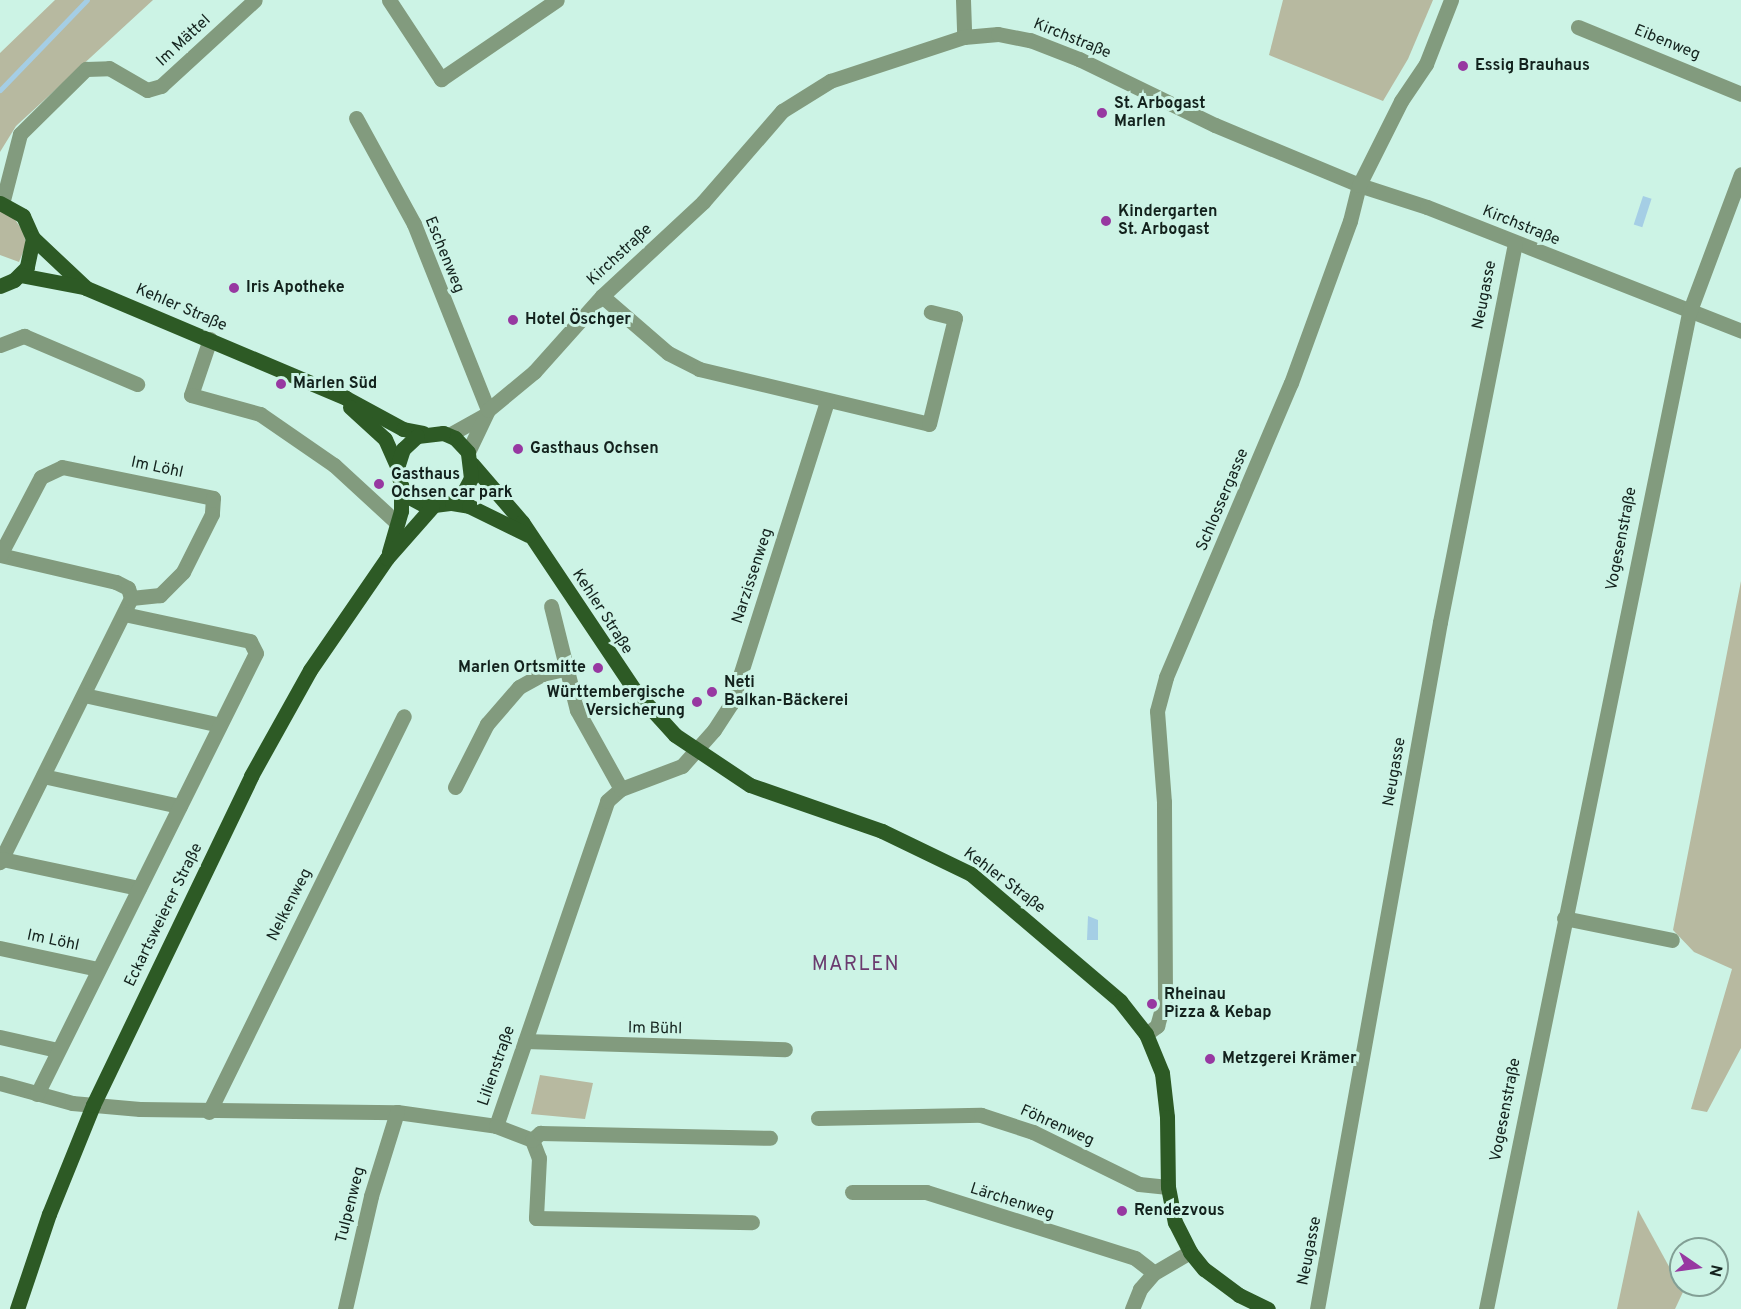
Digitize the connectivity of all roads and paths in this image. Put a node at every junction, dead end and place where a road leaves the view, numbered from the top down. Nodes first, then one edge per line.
1 (255, 0) edge
2 (389, 0) edge
3 (557, 0) edge
4 (963, 0) edge
5 (1451, 0) edge
6 (1578, 27) dead end
7 (964, 37) junction
8 (1741, 94) edge
9 (356, 118) dead end
10 (1741, 174) edge
11 (1359, 185) junction
12 (1, 203) edge
13 (33, 238) junction
14 (1515, 244) junction
15 (20, 275) junction
16 (0, 286) edge
17 (86, 288) junction
18 (602, 296) junction
19 (931, 312) dead end
20 (1689, 313) junction
21 (1741, 331) edge
22 (210, 339) junction
23 (0, 345) edge
24 (137, 384) dead end
25 (328, 391) junction
26 (827, 402) junction
27 (487, 412) junction
28 (423, 433) junction
29 (449, 435) junction
30 (470, 458) junction
31 (397, 467) junction
32 (401, 486) junction
33 (452, 503) junction
34 (432, 507) junction
35 (398, 523) junction
36 (533, 539) junction
37 (0, 555) edge
38 (387, 558) junction
39 (130, 598) junction
40 (551, 606) dead end
41 (124, 614) junction
42 (564, 669) junction
43 (84, 695) junction
44 (404, 716) dead end
45 (220, 725) junction
46 (696, 752) junction
47 (43, 776) junction
48 (455, 787) dead end
49 (621, 789) junction
50 (180, 806) junction
51 (1, 861) edge
52 (139, 888) junction
53 (1564, 918) junction
54 (1672, 940) dead end
55 (0, 948) edge
56 (98, 969) junction
57 (1146, 1034) junction
58 (0, 1037) edge
59 (525, 1041) junction
60 (785, 1049) dead end
61 (57, 1050) junction
62 (0, 1083) edge
63 (37, 1094) junction
64 (93, 1105) junction
65 (209, 1112) junction
66 (397, 1112) junction
67 (818, 1118) dead end
68 (496, 1126) junction
69 (770, 1138) dead end
70 (532, 1140) junction
71 (1168, 1187) junction
72 (852, 1192) dead end
73 (752, 1222) dead end
74 (1190, 1252) junction
75 (1154, 1273) junction
76 (17, 1309) edge
77 (345, 1309) edge
78 (1132, 1309) edge
79 (1268, 1309) edge
80 (1317, 1309) edge
81 (1486, 1309) edge

1 - 12 street, Im Mättel
2 - 3 street
4 - 7 street
5 - 11 street, Schlossergasse
6 - 8 street, Eibenweg
7 - 11 street, Kirchstraße
7 - 18 street, Kirchstraße
9 - 27 street, Eschenweg
10 - 20 street, Vogesenstraße
11 - 14 street, Kirchstraße
11 - 57 street, Schlossergasse
12 - 13 main road, Kehler Straße
13 - 15 main road
13 - 17 main road, Kehler Straße
14 - 20 street, Kirchstraße
14 - 80 street, Neugasse
15 - 16 main road
15 - 17 main road
17 - 22 main road, Kehler Straße
18 - 26 street
18 - 27 street, Kirchstraße
19 - 26 street
20 - 21 street, Kirchstraße
20 - 53 street, Vogesenstraße
22 - 25 main road, Kehler Straße
22 - 35 street
23 - 24 street
25 - 28 main road, Kehler Straße
25 - 31 main road, Kehler Straße
26 - 46 street, Narzissenweg
27 - 29 street, Kirchstraße
27 - 30 street, Kirchstraße
28 - 29 main road, Kehler Straße
28 - 31 main road
29 - 30 main road, Kehler Straße
30 - 33 main road
30 - 36 main road, Kehler Straße
31 - 32 main road, Kehler Straße
32 - 34 main road
32 - 35 main road, Eckartsweierer Straße
33 - 34 main road, Kehler Straße
33 - 36 main road, Kehler Straße
34 - 38 main road, Eckartsweierer Straße
35 - 38 main road, Eckartsweierer Straße
36 - 46 main road, Kehler Straße
37 - 39 street, Im Löhl
37 - 39 street, Im Löhl
38 - 64 main road, Eckartsweierer Straße
39 - 41 street
40 - 42 street
41 - 43 street
41 - 45 street
42 - 48 street
42 - 49 street
43 - 45 street
43 - 47 street
44 - 65 street, Nelkenweg
45 - 50 street
46 - 49 street
46 - 57 main road, Kehler Straße
47 - 50 street
47 - 51 street
49 - 59 street, Lilienstraße
50 - 52 street
51 - 52 street
52 - 56 street
53 - 54 street
53 - 81 street, Vogesenstraße
55 - 56 street, Im Löhl
56 - 61 street
57 - 71 main road, Kehler Straße
58 - 61 street
59 - 60 street, Im Bühl
59 - 68 street, Lilienstraße
61 - 63 street
62 - 63 street, Lilienstraße
63 - 64 street, Lilienstraße
64 - 65 street, Lilienstraße
64 - 76 main road, Eckartsweierer Straße
65 - 66 street, Lilienstraße
66 - 68 street, Lilienstraße
66 - 77 street, Tulpenweg
67 - 71 street, Föhrenweg
68 - 70 street
69 - 70 street
70 - 73 street
71 - 74 main road, Kehler Straße
72 - 75 street, Lärchenweg
74 - 75 street
74 - 79 main road, Kehler Straße
75 - 78 street

